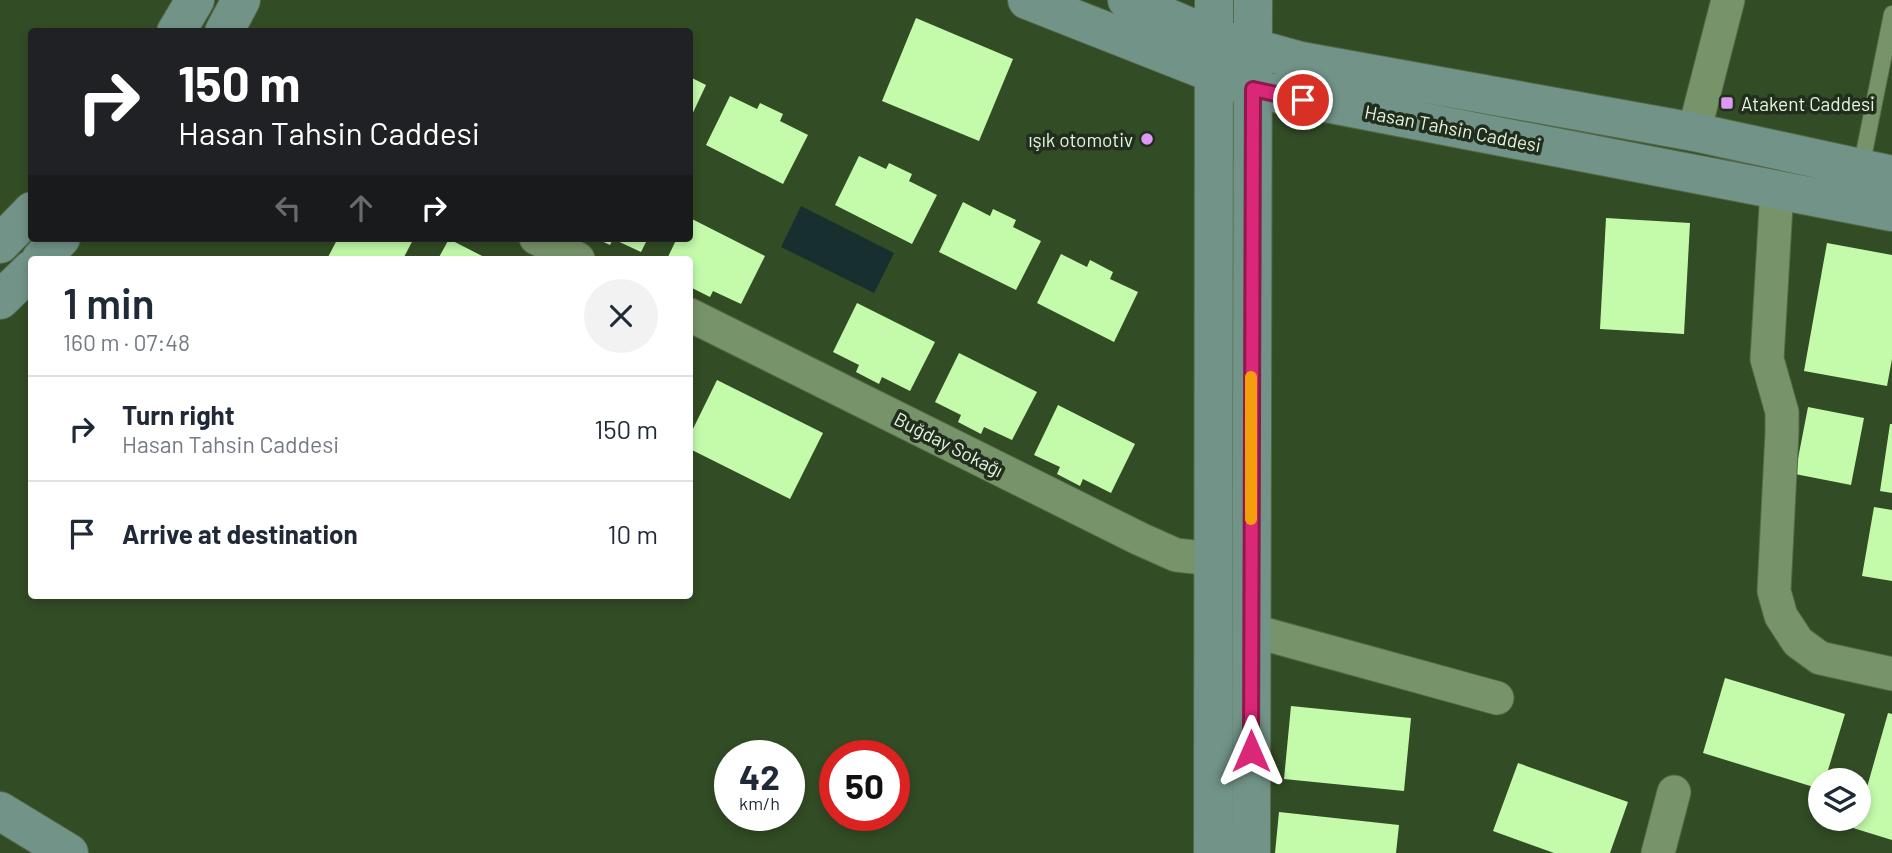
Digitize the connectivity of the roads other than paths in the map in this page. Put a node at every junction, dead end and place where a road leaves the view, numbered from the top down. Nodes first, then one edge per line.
1 (195, 0) edge
2 (241, 0) edge
3 (1027, 0) edge
4 (1127, 0) edge
5 (1253, 0) edge
6 (1728, 0) edge
7 (1892, 14) edge
8 (1214, 19) edge
9 (178, 28) edge
10 (226, 28) edge
11 (1253, 49) junction
12 (1214, 76) junction
13 (1253, 89) junction
14 (1694, 132) junction
15 (1877, 172) edge
16 (1777, 189) junction
17 (1892, 212) edge
18 (28, 215) edge
19 (57, 242) edge
20 (544, 242) edge
21 (0, 244) edge
22 (44, 256) edge
23 (572, 256) edge
24 (28, 273) edge
25 (0, 300) edge
26 (693, 316) edge
27 (1213, 559) junction
28 (1250, 630) junction
29 (1892, 674) edge
30 (1497, 698) dead end
31 (1674, 792) dead end
32 (0, 811) edge
33 (69, 853) edge
34 (1213, 853) edge
35 (1251, 853) edge
36 (1658, 853) edge

1 - 9 main road
2 - 10 main road
3 - 12 main road, Hasan Tahsin Caddesi
4 - 8 main road, Hasan Tahsin Caddesi
5 - 11 main road
6 - 14 street
7 - 15 lane
8 - 11 main road, Hasan Tahsin Caddesi
8 - 12 main road
11 - 13 main road
11 - 14 main road, Hasan Tahsin Caddesi
12 - 13 main road, Hasan Tahsin Caddesi
12 - 27 main road
13 - 16 main road, Hasan Tahsin Caddesi
13 - 28 main road
14 - 15 main road, Hasan Tahsin Caddesi
16 - 17 main road, Hasan Tahsin Caddesi
16 - 29 street
18 - 21 main road
19 - 22 main road
20 - 23 street
24 - 25 main road
26 - 27 street, Buğday Sokağı
27 - 34 main road
28 - 30 street
28 - 35 main road
31 - 36 street
32 - 33 main road

